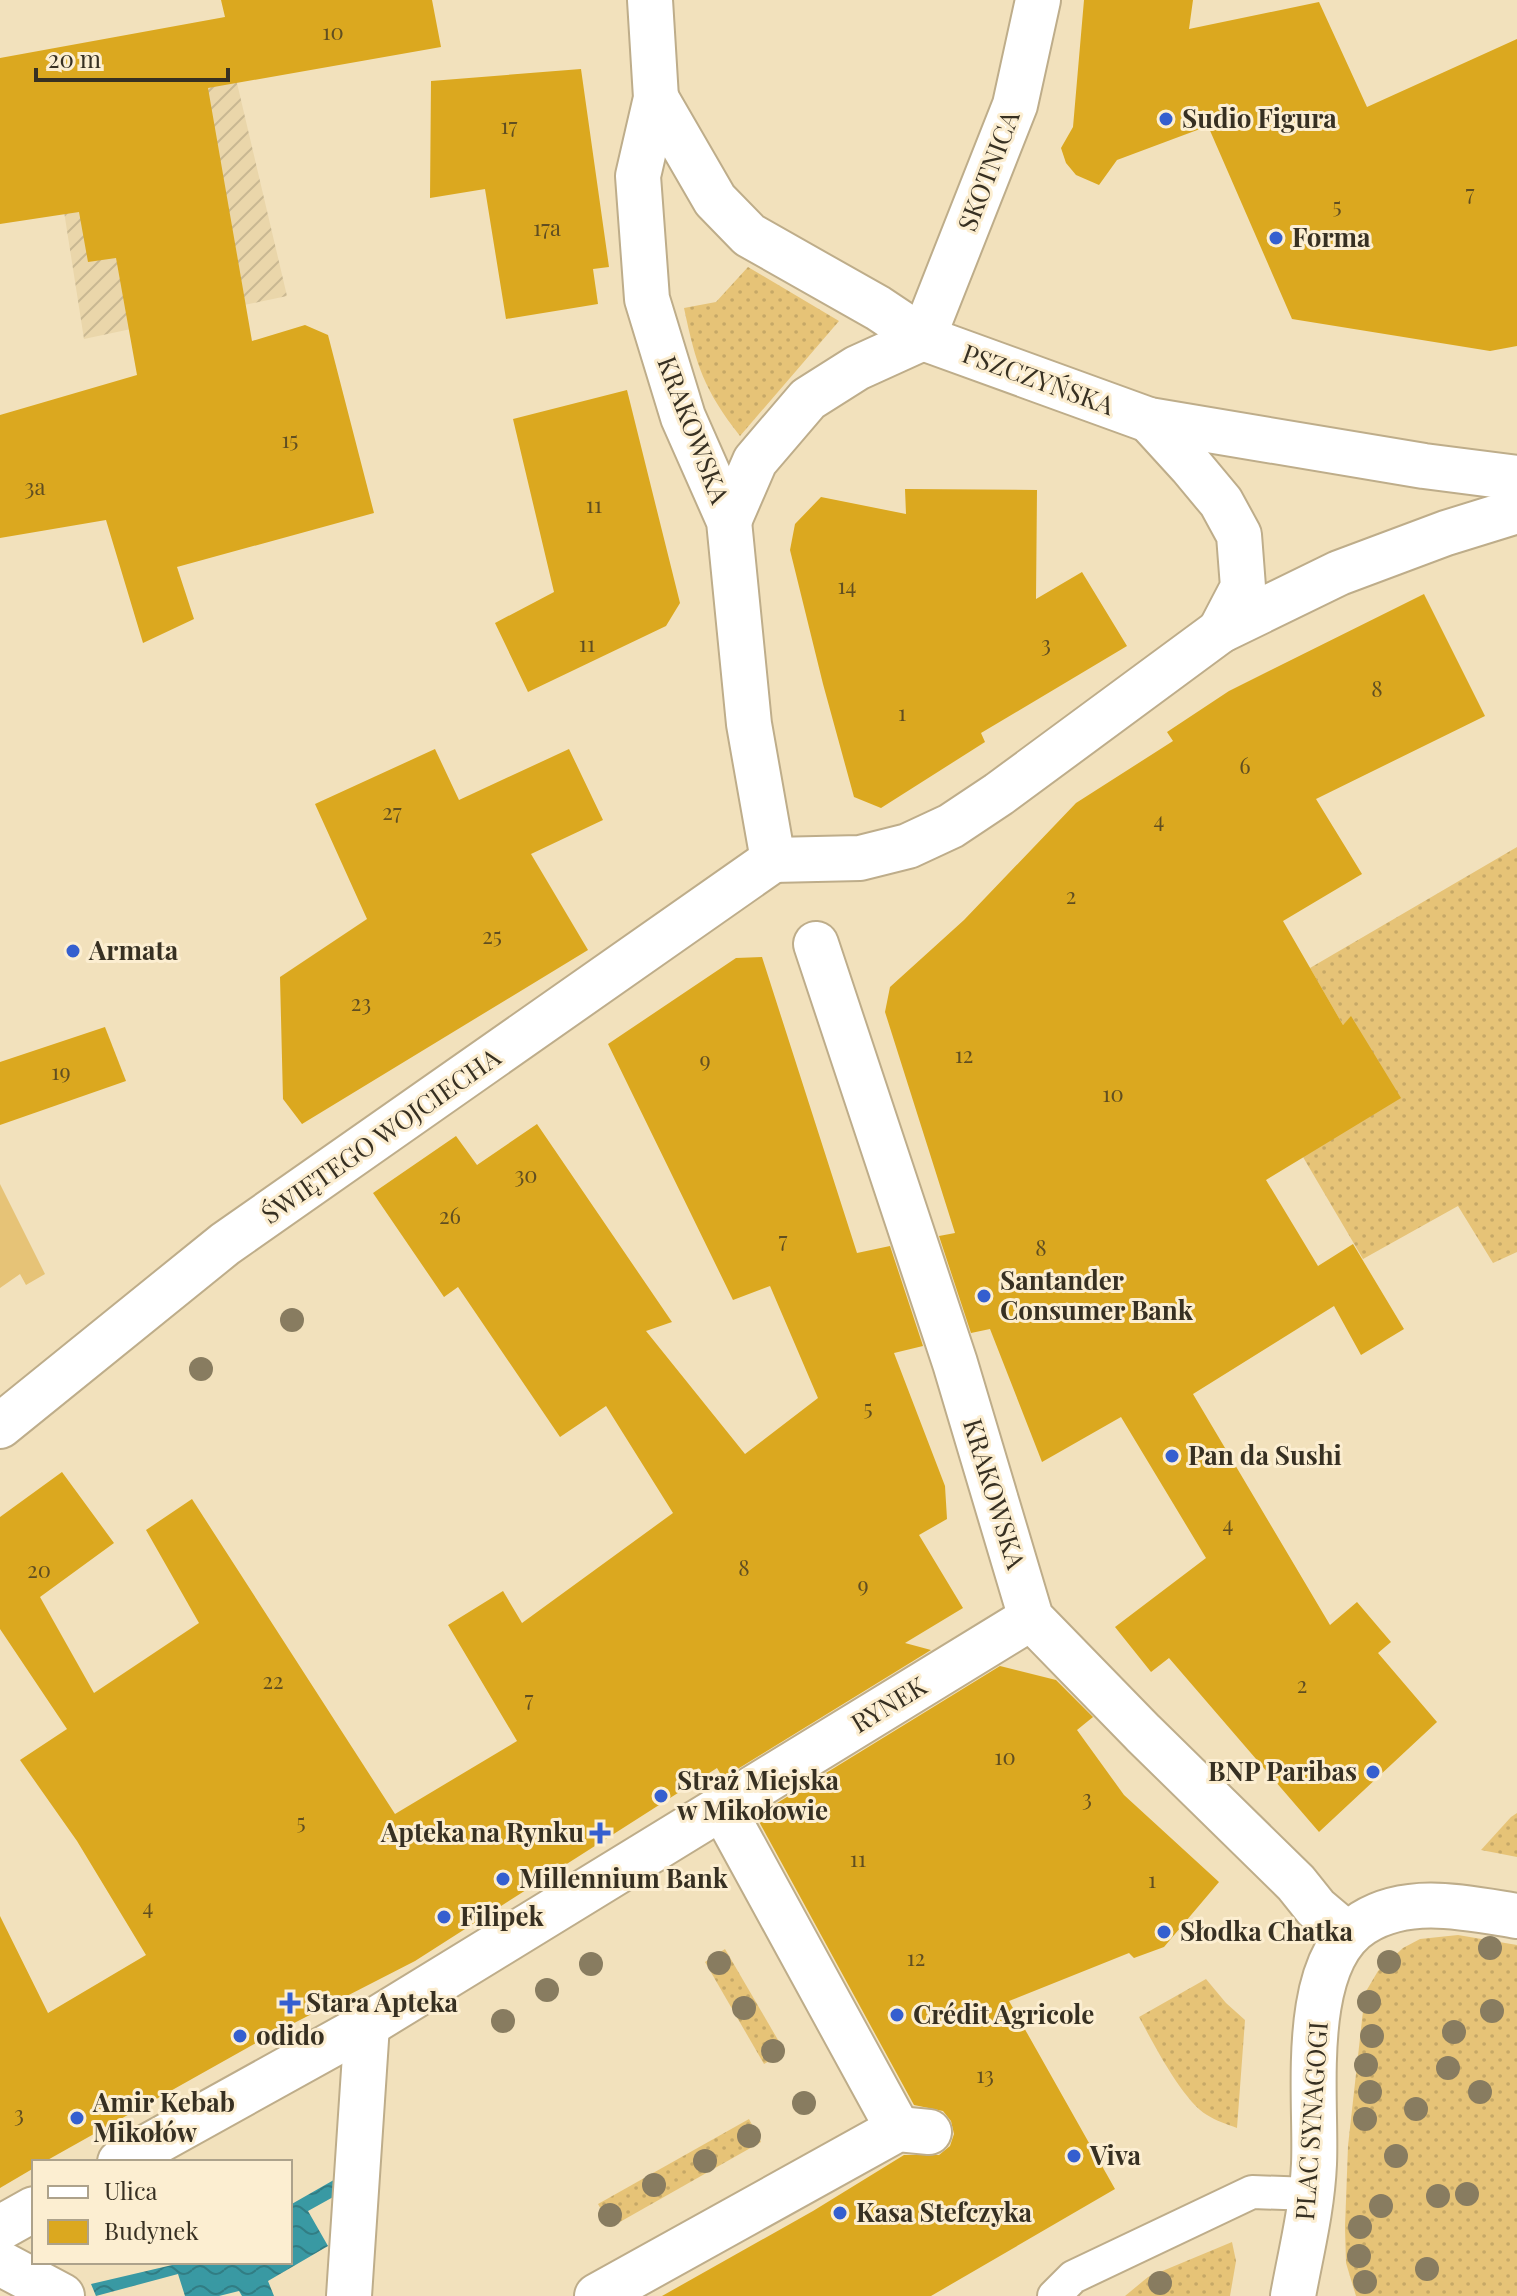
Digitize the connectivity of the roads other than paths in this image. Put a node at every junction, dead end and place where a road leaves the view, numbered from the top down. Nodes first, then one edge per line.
1 (650, 0) edge
2 (1038, 0) edge
3 (656, 98) junction
4 (923, 338) junction
5 (1149, 420) junction
6 (1517, 478) edge
7 (1517, 511) edge
8 (729, 521) junction
9 (1220, 631) junction
10 (773, 860) junction
11 (816, 944) dead end
12 (0, 1426) edge
13 (1031, 1618) junction
14 (734, 1799) junction
15 (1517, 1916) edge
16 (1348, 1935) junction
17 (367, 2025) junction
18 (124, 2160) edge
19 (32, 2210) edge
20 (1308, 2214) junction
21 (0, 2228) edge
22 (0, 2263) edge
23 (62, 2296) edge
24 (349, 2296) edge
25 (597, 2296) edge
26 (1054, 2296) edge
27 (1293, 2296) edge
28 (1324, 2296) edge

1 - 3 street, KRAKOWSKA
2 - 4 street, SKOTNICA
3 - 4 street, PSZCZYŃSKA
3 - 8 street, KRAKOWSKA
4 - 5 street, PSZCZYŃSKA
4 - 8 street
5 - 6 street, PSZCZYŃSKA
5 - 9 street
7 - 9 street
8 - 10 street, KRAKOWSKA
9 - 10 street
10 - 12 street, ŚWIĘTEGO WOJCIECHA
11 - 13 street, KRAKOWSKA
13 - 14 street, RYNEK
13 - 16 street, KRAKOWSKA
14 - 17 street, RYNEK
14 - 25 street
15 - 16 street
16 - 20 street, PLAC SYNAGOGI
17 - 18 street, RYNEK
17 - 24 street
19 - 21 street
20 - 26 lane
20 - 27 street
20 - 28 street, PLAC SYNAGOGI
22 - 23 street

